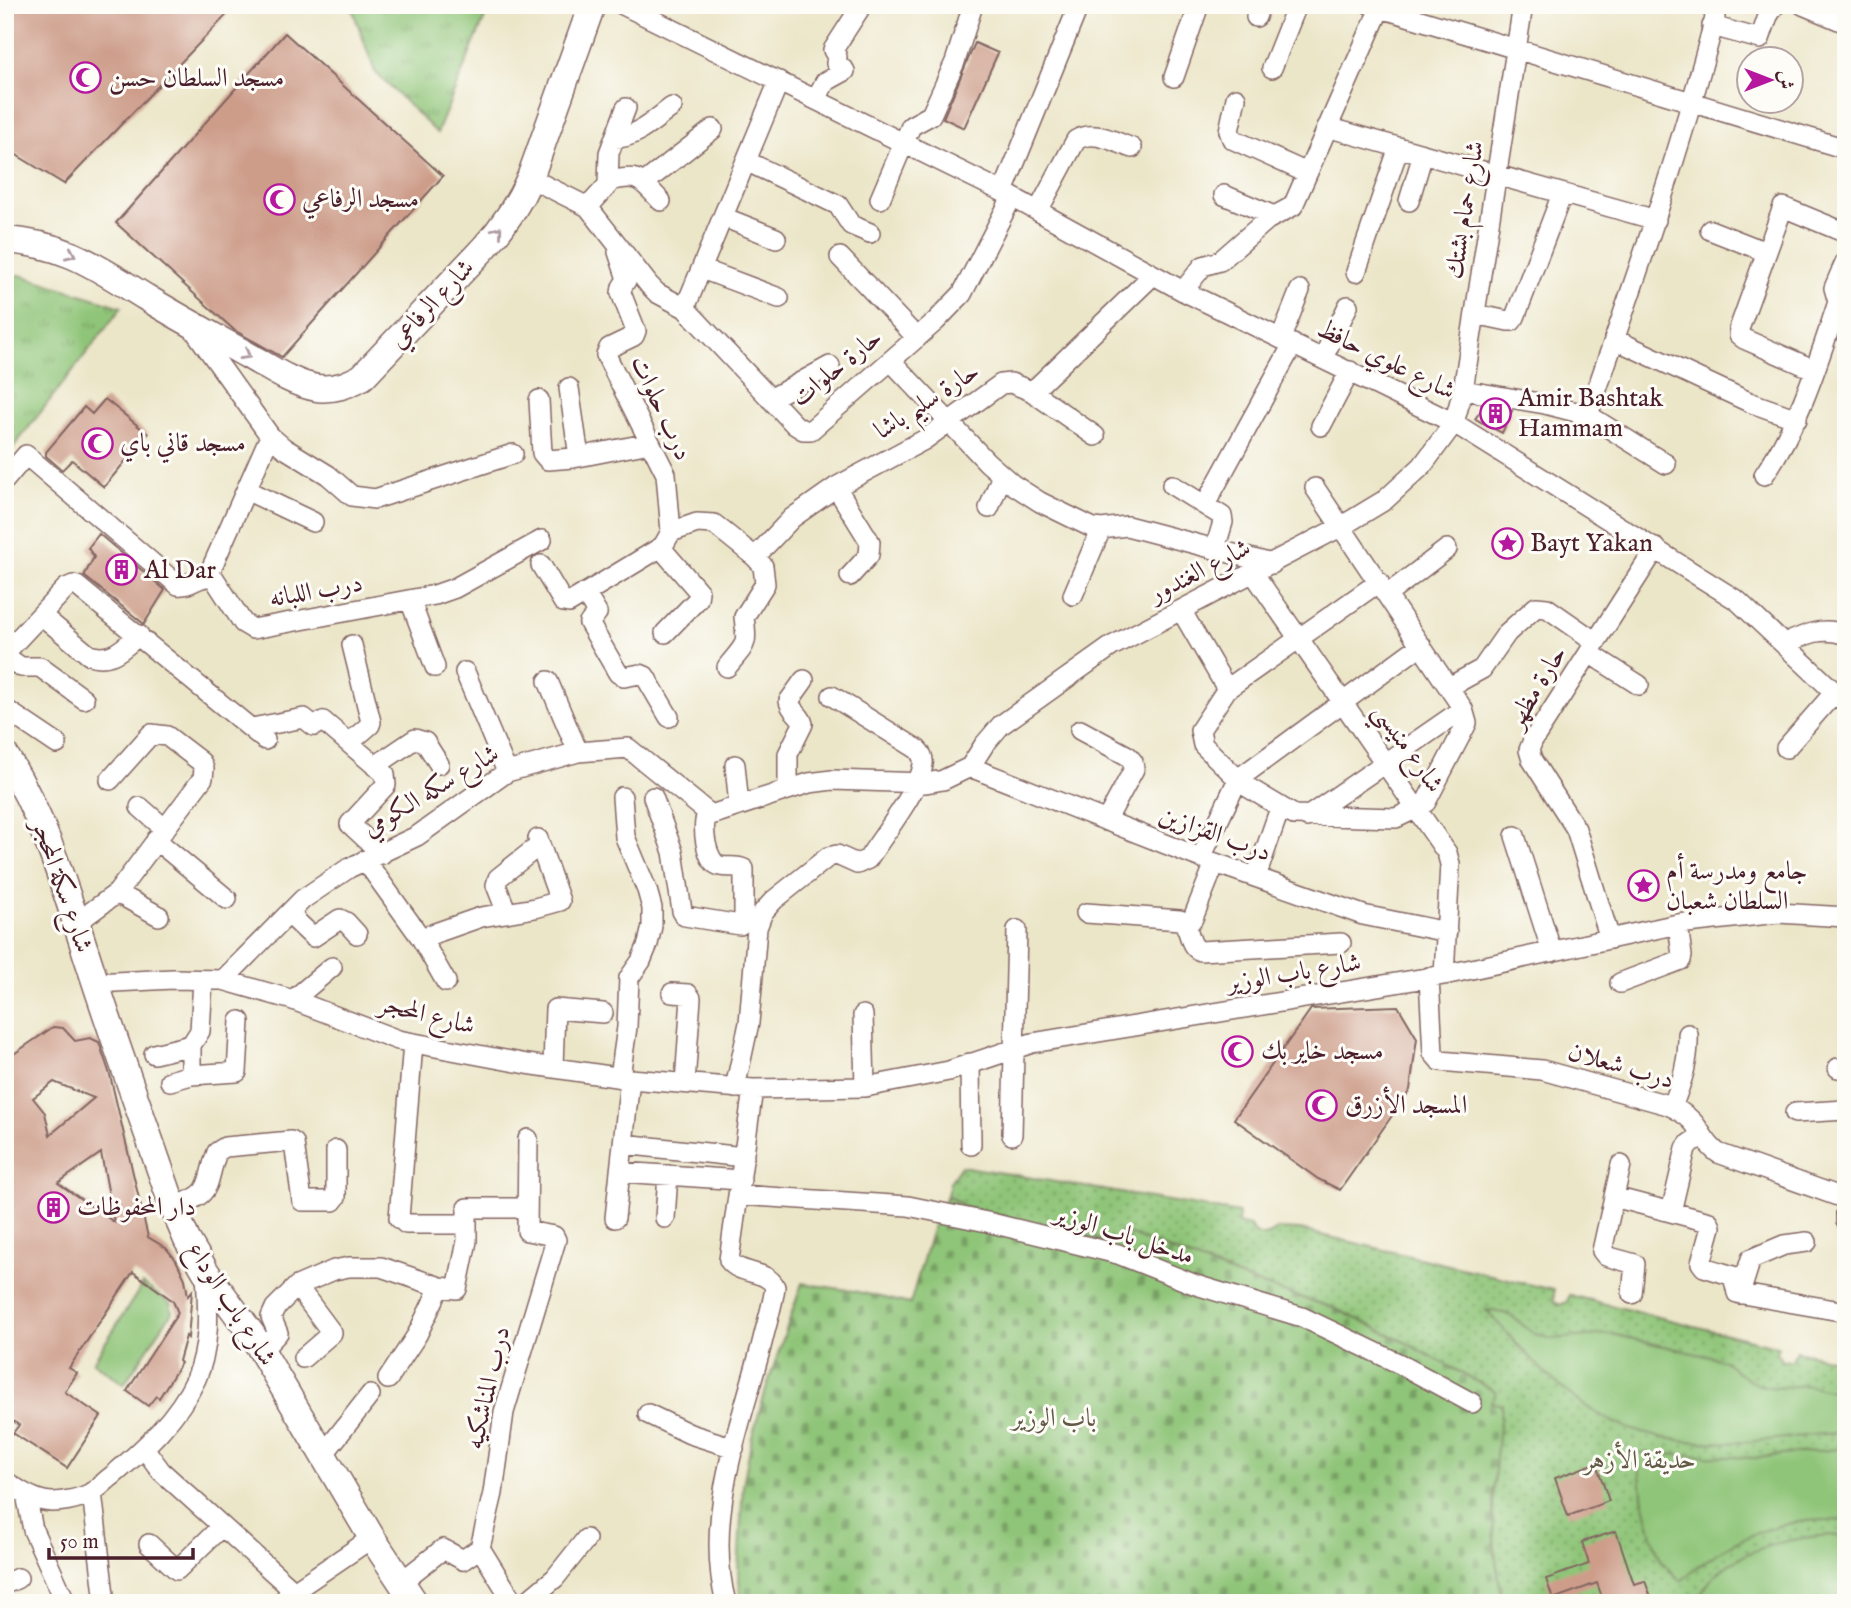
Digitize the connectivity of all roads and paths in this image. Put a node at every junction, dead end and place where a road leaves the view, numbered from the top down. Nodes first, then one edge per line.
1 (592, 5) edge
2 (623, 5) edge
3 (862, 5) edge
4 (973, 5) edge
5 (1079, 5) edge
6 (1199, 5) edge
7 (1297, 5) edge
8 (1523, 5) edge
9 (1713, 5) edge
10 (1775, 5) edge
11 (1804, 5) edge
12 (1375, 7) edge
13 (1846, 23) edge
14 (1713, 26) junction
15 (1517, 48) junction
16 (1272, 68) dead end
17 (1174, 77) dead end
18 (779, 81) junction
19 (1236, 98) dead end
20 (816, 99) junction
21 (1692, 102) junction
22 (672, 107) dead end
23 (626, 108) dead end
24 (1327, 127) junction
25 (713, 129) dead end
26 (615, 138) junction
27 (903, 144) junction
28 (1399, 147) junction
29 (1132, 148) dead end
30 (1846, 149) edge
31 (1423, 154) junction
32 (746, 160) junction
33 (1307, 173) junction
34 (1498, 175) junction
35 (530, 178) junction
36 (609, 181) junction
37 (644, 183) junction
38 (1007, 194) junction
39 (1562, 194) junction
40 (1224, 195) dead end
41 (880, 199) dead end
42 (661, 201) dead end
43 (1409, 201) dead end
44 (588, 207) junction
45 (1038, 211) junction
46 (1274, 216) junction
47 (723, 217) junction
48 (1656, 220) junction
49 (1710, 230) dead end
50 (870, 233) dead end
51 (1846, 233) edge
52 (613, 238) junction
53 (776, 238) dead end
54 (5, 240) edge
55 (1766, 252) junction
56 (840, 257) dead end
57 (1846, 260) edge
58 (702, 269) junction
59 (1356, 272) dead end
60 (1153, 275) junction
61 (1300, 290) dead end
62 (1183, 291) junction
63 (779, 298) dead end
64 (1842, 301) edge
65 (1348, 306) dead end
66 (685, 308) junction
67 (1475, 314) junction
68 (189, 323) junction
69 (917, 338) junction
70 (1614, 339) junction
71 (1287, 341) junction
72 (1323, 358) junction
73 (891, 360) junction
74 (830, 366) dead end
75 (1815, 370) junction
76 (1350, 371) junction
77 (569, 387) dead end
78 (1463, 390) junction
79 (1031, 391) junction
80 (771, 399) junction
81 (539, 400) dead end
82 (1588, 415) junction
83 (1797, 419) junction
84 (949, 422) junction
85 (1454, 423) junction
86 (1321, 426) dead end
87 (270, 436) junction
88 (1095, 436) dead end
89 (650, 443) junction
90 (513, 454) dead end
91 (579, 457) junction
92 (1666, 464) dead end
93 (1002, 475) junction
94 (1764, 475) dead end
95 (5, 480) edge
96 (1172, 485) dead end
97 (836, 486) junction
98 (1315, 488) dead end
99 (246, 490) junction
100 (1205, 505) junction
101 (989, 508) dead end
102 (313, 522) dead end
103 (1342, 526) junction
104 (1101, 529) junction
105 (542, 540) dead end
106 (666, 540) junction
107 (1656, 548) junction
108 (1215, 549) junction
109 (1447, 549) dead end
110 (755, 557) junction
111 (1272, 564) junction
112 (541, 565) dead end
113 (1254, 573) junction
114 (208, 576) junction
115 (850, 576) dead end
116 (1384, 588) junction
117 (585, 593) junction
118 (1073, 595) dead end
119 (410, 600) junction
120 (1181, 610) junction
121 (41, 615) junction
122 (665, 633) dead end
123 (139, 635) junction
124 (1846, 635) edge
125 (1299, 638) junction
126 (1785, 644) junction
127 (352, 645) dead end
128 (1421, 645) junction
129 (1592, 648) junction
130 (5, 655) edge
131 (435, 667) dead end
132 (727, 667) dead end
133 (465, 672) dead end
134 (804, 680) dead end
135 (548, 681) dead end
136 (1639, 685) dead end
137 (1449, 687) junction
138 (1227, 689) junction
139 (832, 696) dead end
140 (1840, 698) edge
141 (84, 699) dead end
142 (1343, 702) junction
143 (5, 709) edge
144 (1463, 709) junction
145 (669, 717) dead end
146 (1080, 730) dead end
147 (349, 743) junction
148 (57, 744) dead end
149 (1786, 748) dead end
150 (578, 752) junction
151 (5, 755) edge
152 (1385, 763) junction
153 (439, 764) dead end
154 (735, 765) dead end
155 (375, 766) junction
156 (970, 768) junction
157 (507, 772) junction
158 (1238, 779) junction
159 (110, 780) dead end
160 (916, 784) junction
161 (788, 789) junction
162 (622, 797) dead end
163 (653, 797) dead end
164 (739, 806) junction
165 (140, 807) dead end
166 (1280, 808) junction
167 (1418, 808) junction
168 (707, 814) junction
169 (1307, 817) junction
170 (1106, 821) junction
171 (160, 834) junction
172 (1516, 836) dead end
173 (373, 857) junction
174 (1208, 860) junction
175 (1256, 877) junction
176 (117, 893) junction
177 (227, 899) dead end
178 (507, 913) junction
179 (1086, 913) dead end
180 (289, 914) junction
181 (159, 916) dead end
182 (1846, 917) edge
183 (76, 923) junction
184 (1678, 924) junction
185 (1187, 926) junction
186 (1017, 930) dead end
187 (1447, 932) junction
188 (357, 934) dead end
189 (421, 938) junction
190 (1610, 939) junction
191 (1341, 943) dead end
192 (1552, 951) junction
193 (332, 967) dead end
194 (1437, 976) junction
195 (202, 980) junction
196 (223, 981) junction
197 (446, 982) dead end
198 (95, 983) junction
199 (1620, 984) dead end
200 (672, 993) dead end
201 (293, 1000) junction
202 (603, 1013) dead end
203 (863, 1014) dead end
204 (240, 1021) dead end
205 (1688, 1034) dead end
206 (413, 1043) junction
207 (191, 1045) junction
208 (1014, 1048) junction
209 (154, 1054) dead end
210 (970, 1063) junction
211 (553, 1067) junction
212 (191, 1074) junction
213 (625, 1078) junction
214 (170, 1081) dead end
215 (685, 1083) junction
216 (865, 1087) junction
217 (744, 1089) junction
218 (1672, 1107) junction
219 (1846, 1110) edge
220 (1795, 1113) dead end
221 (1012, 1135) dead end
222 (1701, 1136) junction
223 (528, 1139) dead end
224 (623, 1144) junction
225 (971, 1145) dead end
226 (336, 1150) dead end
227 (744, 1157) junction
228 (1621, 1165) dead end
229 (620, 1172) junction
230 (668, 1175) junction
231 (740, 1188) junction
232 (1614, 1197) junction
233 (1846, 1199) edge
234 (173, 1207) junction
235 (527, 1208) junction
236 (1671, 1212) junction
237 (1846, 1213) edge
238 (615, 1218) dead end
239 (665, 1218) dead end
240 (1846, 1221) edge
241 (467, 1224) junction
242 (1807, 1242) dead end
243 (206, 1272) junction
244 (297, 1286) junction
245 (440, 1287) junction
246 (1632, 1294) dead end
247 (1740, 1294) junction
248 (1846, 1312) edge
249 (262, 1350) junction
250 (303, 1358) dead end
251 (388, 1379) dead end
252 (370, 1395) dead end
253 (1472, 1403) dead end
254 (648, 1414) dead end
255 (144, 1448) junction
256 (734, 1448) junction
257 (323, 1455) junction
258 (5, 1481) edge
259 (92, 1492) junction
260 (26, 1494) junction
261 (221, 1527) junction
262 (372, 1538) junction
263 (586, 1539) dead end
264 (149, 1544) dead end
265 (480, 1548) junction
266 (408, 1592) edge
267 (287, 1597) edge
268 (66, 1603) edge
269 (104, 1603) edge
270 (514, 1603) edge
271 (525, 1603) edge
272 (726, 1603) edge

1 - 35 street, شارع الرفاعي
2 - 18 street, شارع علوي حافظ
3 - 20 street
4 - 27 street
5 - 38 street, حارة حلوات
6 - 17 street
7 - 16 street
8 - 15 street, شارع حمام بشتك
9 - 14 street
10 - 14 street
11 - 13 street
12 - 15 street
12 - 24 street
14 - 21 street
15 - 21 street
15 - 34 street, شارع حمام بشتك
18 - 20 street, شارع علوي حافظ
18 - 32 street
19 - 33 street
20 - 27 street, شارع علوي حافظ
21 - 30 street
21 - 48 street
22 - 26 street
23 - 26 street
24 - 28 street
24 - 33 street
25 - 37 street
26 - 36 street
27 - 38 street, شارع علوي حافظ
27 - 41 street
28 - 31 street
28 - 59 street
29 - 45 street
31 - 34 street
31 - 43 street
32 - 47 street
32 - 50 street
33 - 46 street
34 - 39 street
34 - 67 street, شارع حمام بشتك
35 - 44 street
68 -> 35 street, شارع الرفاعي
36 - 37 street
36 - 44 street
37 - 42 street
38 - 45 street, شارع علوي حافظ
38 - 69 street, حارة حلوات
39 - 48 street
39 - 67 street
40 - 46 street
44 - 52 street, حارة حلوات
45 - 60 street, شارع علوي حافظ
46 - 62 street
47 - 53 street
47 - 58 street
48 - 70 street
49 - 55 street
51 - 55 street
52 - 66 street, حارة حلوات
52 - 89 street, درب حلوات
54 -> 68 street, شارع الرفاعي
55 - 75 street
56 - 69 street
57 - 64 street
58 - 63 street
58 - 66 street
60 - 62 street, شارع علوي حافظ
60 - 79 street
61 - 71 street
62 - 71 street, شارع علوي حافظ
64 - 75 street
65 - 72 street
66 - 80 street, حارة حلوات
67 - 78 street, شارع حمام بشتك
68 - 87 street
69 - 73 street, حارة حلوات
70 - 82 street
70 - 83 street
71 - 72 street, شارع علوي حافظ
71 - 100 street
72 - 76 street, شارع علوي حافظ
73 - 80 street, حارة حلوات
73 - 84 street
74 - 80 street
75 - 83 street
76 - 85 street, شارع علوي حافظ
76 - 86 street
77 - 91 street
78 - 82 street
78 - 85 street, شارع حمام بشتك
79 - 84 street, حارة سليم باشا
79 - 88 street
81 - 91 street
82 - 92 street
83 - 94 street
84 - 93 street
84 - 97 street, حارة سليم باشا
85 - 103 street, شارع الغندور
85 - 107 street, شارع علوي حافظ
87 - 90 street
87 - 99 street
89 - 91 street
89 - 106 street, درب حلوات
93 - 101 street
93 - 104 street
95 - 114 street
96 - 100 street
97 - 110 street, حارة سليم باشا
97 - 115 street
98 - 103 street
99 - 102 street
99 - 114 street
100 - 108 street
103 - 111 street, شارع الغندور
103 - 116 street
104 - 108 street
104 - 118 street
105 - 119 street, درب اللبانه
106 - 110 street
106 - 117 street
106 - 122 street
107 - 126 street, شارع علوي حافظ
107 - 129 street, حارة مظهر
108 - 111 street
109 - 116 street
110 - 132 street
111 - 113 street, شارع الغندور
112 - 117 street
113 - 120 street, شارع الغندور
113 - 125 street, شارع منيسي
114 - 119 street, درب اللبانه
116 - 125 street
116 - 128 street
117 - 145 street
119 - 131 street
120 - 138 street
120 - 156 street, شارع الغندور
121 - 123 street
121 - 123 street
121 - 130 street
123 - 147 street
124 - 126 street
125 - 138 street
125 - 142 street, شارع منيسي
126 - 140 street, شارع علوي حافظ
127 - 147 street
128 - 137 street
128 - 142 street
129 - 136 street
129 - 137 street
129 - 190 street, حارة مظهر
130 - 141 street
133 - 157 street
134 - 161 street
135 - 150 street
137 - 144 street
138 - 158 street
139 - 160 street
140 - 149 street
142 - 152 street, شارع منيسي
142 - 158 street
143 - 148 street
144 - 152 street
144 - 167 street
146 - 170 street
147 - 155 street
150 - 157 street, شارع سكه الكومي
150 - 168 street, شارع سكه الكومي
151 - 183 street, شارع سكة المحجر
152 - 167 street, شارع منيسي
152 - 169 street
153 - 155 street
154 - 164 street
155 - 173 street
156 - 160 street
156 - 170 street, درب القزازين
157 - 173 street, شارع سكه الكومي
158 - 166 street
158 - 174 street
159 - 171 street
160 - 161 street
160 - 217 street
161 - 164 street
162 - 213 street
163 - 168 street
164 - 168 street
165 - 171 street
166 - 169 street
166 - 175 street
167 - 169 street
167 - 187 street, شارع منيسي
170 - 174 street, درب القزازين
171 - 176 street
171 - 177 street
172 - 192 street
173 - 180 street, شارع سكه الكومي
173 - 189 street
174 - 175 street, درب القزازين
174 - 185 street
175 - 187 street, درب القزازين
176 - 181 street
176 - 183 street
178 - 178 street
178 - 189 street
179 - 185 street
180 - 188 street
180 - 196 street, شارع سكه الكومي
182 - 184 street, شارع باب الوزير
183 - 198 street, شارع سكة المحجر
184 - 190 street, شارع باب الوزير
184 - 199 street
185 - 191 street
186 - 208 street
187 - 194 street, شارع منيسي
189 - 197 street
190 - 192 street, شارع باب الوزير
192 - 194 street, شارع باب الوزير
193 - 201 street
194 - 208 street, شارع باب الوزير
194 - 218 street, درب شعلان
195 - 196 street, شارع المحجر
195 - 198 street, شارع المحجر
195 - 207 street
196 - 201 street, شارع المحجر
198 - 234 street, شارع باب الوداع
200 - 215 street
201 - 206 street, شارع المحجر
202 - 211 street
203 - 216 street
204 - 212 street
205 - 218 street
206 - 211 street, شارع المحجر
206 - 241 street
207 - 209 street
207 - 212 street
208 - 210 street, شارع باب الوزير
208 - 221 street
210 - 216 street, شارع باب الوزير
210 - 225 street
211 - 213 street, شارع المحجر
212 - 214 street
213 - 215 street, شارع المحجر
213 - 224 street
215 - 217 street, شارع المحجر
216 - 217 street, شارع باب الوزير
217 - 227 street
218 - 222 street, درب شعلان
219 - 220 street
222 - 233 street, درب شعلان
222 - 236 street
223 - 235 street
224 - 227 street
224 - 229 street
226 - 234 street
227 - 231 street
228 - 232 street
229 - 230 street, مدخل باب الوزير
229 - 238 street
230 - 231 street, مدخل باب الوزير
230 - 239 street
231 - 253 street, مدخل باب الوزير
231 - 256 street
232 - 236 street
232 - 246 street
234 - 243 street, شارع باب الوداع
235 - 241 street
235 - 265 street, درب المناشكيه
236 - 247 street
237 - 240 street
241 - 245 street
242 - 247 street
243 - 249 street, شارع باب الوداع
243 - 255 street
244 - 245 street
244 - 249 street
244 - 250 street
245 - 251 street
247 - 248 street
249 - 257 street, شارع باب الوداع
252 - 257 street
254 - 256 street
255 - 259 street
255 - 261 street
256 - 272 street
257 - 262 street, شارع باب الوداع
258 - 260 street
259 - 260 street
259 - 269 street
260 - 268 street
261 - 264 street
261 - 267 street
262 - 266 street, شارع باب الوداع
262 - 267 street
263 - 271 street
265 - 266 street
265 - 270 street

